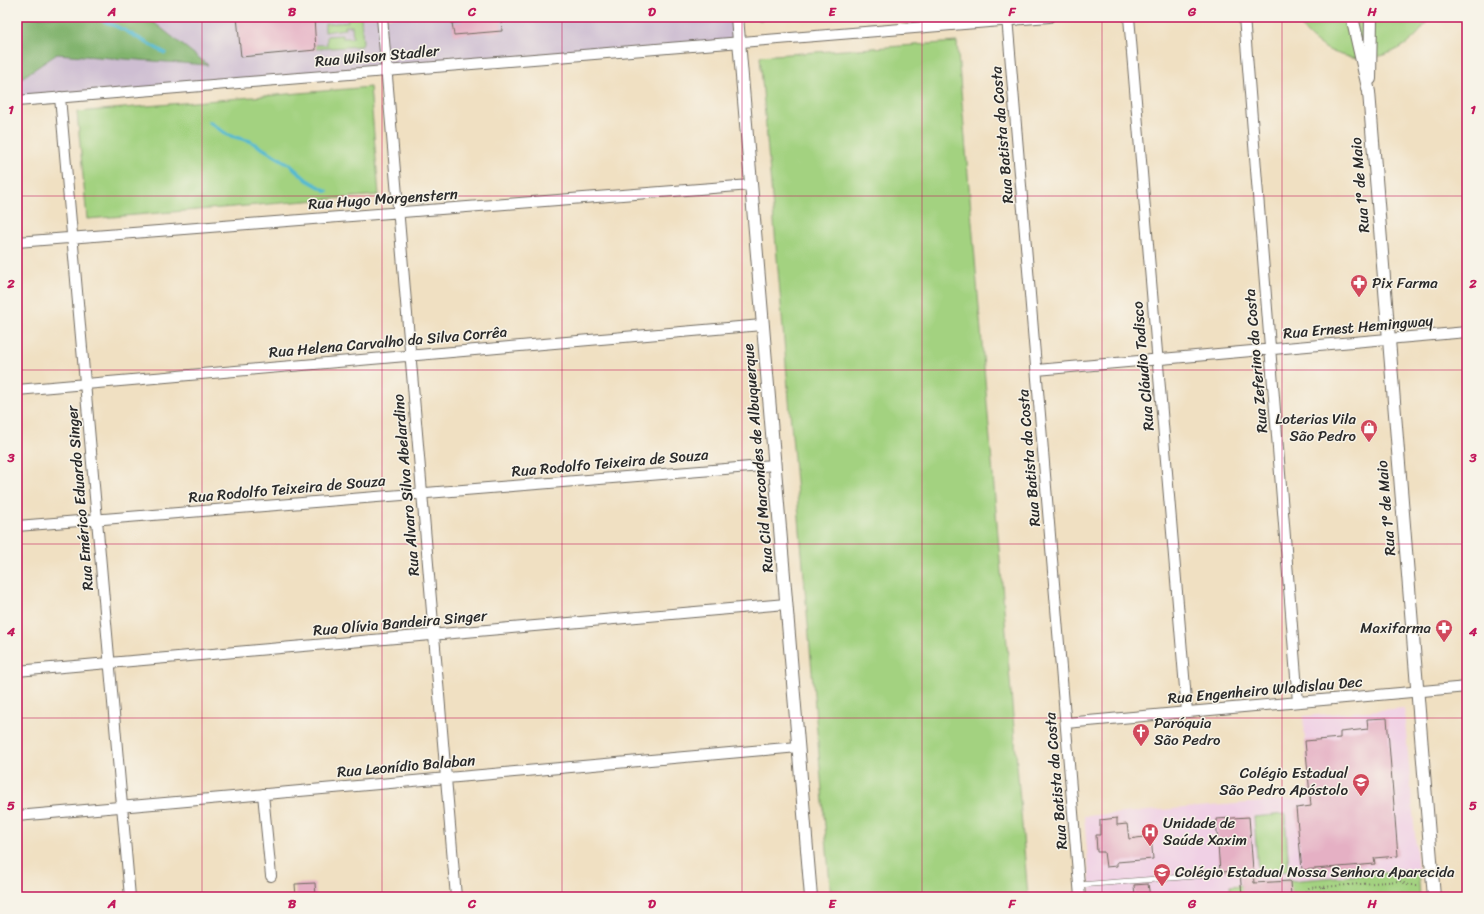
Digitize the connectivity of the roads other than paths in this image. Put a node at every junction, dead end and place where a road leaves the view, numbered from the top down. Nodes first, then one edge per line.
1 (382, 17) edge
2 (737, 17) edge
3 (1049, 17) edge
4 (1129, 17) edge
5 (1244, 17) edge
6 (1352, 17) edge
7 (1372, 17) edge
8 (1008, 19) edge
9 (739, 42) junction
10 (387, 71) junction
11 (1369, 92) junction
12 (60, 97) junction
13 (17, 100) edge
14 (751, 185) junction
15 (399, 212) junction
16 (72, 238) junction
17 (17, 242) edge
18 (762, 325) junction
19 (1467, 332) edge
20 (1389, 339) junction
21 (1271, 350) junction
22 (411, 355) junction
23 (1158, 359) junction
24 (1036, 370) junction
25 (85, 384) junction
26 (17, 390) edge
27 (774, 464) junction
28 (422, 493) junction
29 (97, 520) junction
30 (17, 526) edge
31 (786, 604) junction
32 (434, 635) junction
33 (109, 663) junction
34 (17, 671) edge
35 (1467, 687) edge
36 (1417, 692) junction
37 (1298, 702) junction
38 (1187, 712) junction
39 (1066, 723) junction
40 (798, 747) junction
41 (446, 778) junction
42 (262, 794) junction
43 (122, 807) junction
44 (17, 816) edge
45 (1209, 875) dead end
46 (272, 876) dead end
47 (1079, 885) junction
48 (130, 897) edge
49 (456, 897) edge
50 (810, 897) edge
51 (1080, 897) edge
52 (1434, 897) edge

1 - 10 street, Rua Alvaro Silva Abelardino
2 - 9 street, Rua Cid Marcondes de Albuquerque
3 - 8 street, Rua Wilson Stadler
4 - 23 street, Rua Cláudio Todisco
5 - 21 street, Rua Zeferino da Costa
6 - 11 street, Rua 1º de Maio
7 - 11 street, Rua 1º de Maio
8 - 9 street, Rua Wilson Stadler
8 - 24 street, Rua Batista da Costa
9 - 10 street, Rua Wilson Stadler
9 - 14 street, Rua Cid Marcondes de Albuquerque
10 - 12 street, Rua Wilson Stadler
10 - 15 street, Rua Alvaro Silva Abelardino
11 - 20 street, Rua 1º de Maio
12 - 13 street, Rua Wilson Stadler
12 - 16 street, Rua Emérico Eduardo Singer
14 - 15 street, Rua Hugo Morgenstern
14 - 18 street, Rua Cid Marcondes de Albuquerque
15 - 16 street, Rua Hugo Morgenstern
15 - 22 street, Rua Alvaro Silva Abelardino
16 - 17 street, Rua Hugo Morgenstern
16 - 25 street, Rua Emérico Eduardo Singer
18 - 22 street, Rua Helena Carvalho da Silva Corrêa
18 - 27 street, Rua Cid Marcondes de Albuquerque
19 - 20 street, Rua Ernest Hemingway
20 - 21 street, Rua Ernest Hemingway
20 - 36 street, Rua 1º de Maio
21 - 23 street, Rua Ernest Hemingway
21 - 37 street, Rua Zeferino da Costa
22 - 25 street, Rua Helena Carvalho da Silva Corrêa
22 - 28 street, Rua Alvaro Silva Abelardino
23 - 24 street, Rua Ernest Hemingway
23 - 38 street, Rua Cláudio Todisco
24 - 39 street, Rua Batista da Costa
25 - 26 street, Rua Helena Carvalho da Silva Corrêa
25 - 29 street, Rua Emérico Eduardo Singer
27 - 28 street, Rua Rodolfo Teixeira de Souza
27 - 31 street, Rua Cid Marcondes de Albuquerque
28 - 29 street, Rua Rodolfo Teixeira de Souza
28 - 32 street, Rua Alvaro Silva Abelardino
29 - 30 street, Rua Rodolfo Teixeira de Souza
29 - 33 street, Rua Emérico Eduardo Singer
31 - 32 street, Rua Olívia Bandeira Singer
31 - 40 street, Rua Cid Marcondes de Albuquerque
32 - 33 street, Rua Olívia Bandeira Singer
32 - 41 street, Rua Alvaro Silva Abelardino
33 - 34 street, Rua Olívia Bandeira Singer
33 - 43 street, Rua Emérico Eduardo Singer
35 - 36 street, Rua Engenheiro Wladislau Dec
36 - 37 street, Rua Engenheiro Wladislau Dec
36 - 52 street, Rua 1º de Maio
37 - 38 street, Rua Engenheiro Wladislau Dec
38 - 39 street, Rua Engenheiro Wladislau Dec
39 - 47 street, Rua Batista da Costa
40 - 41 street, Rua Leonídio Balaban
40 - 50 street, Rua Cid Marcondes de Albuquerque
41 - 42 street, Rua Leonídio Balaban
41 - 49 street, Rua Alvaro Silva Abelardino
42 - 43 street, Rua Leonídio Balaban
42 - 46 street
43 - 44 street, Rua Leonídio Balaban
43 - 48 street, Rua Emérico Eduardo Singer
45 - 47 lane
47 - 51 street, Rua Batista da Costa

